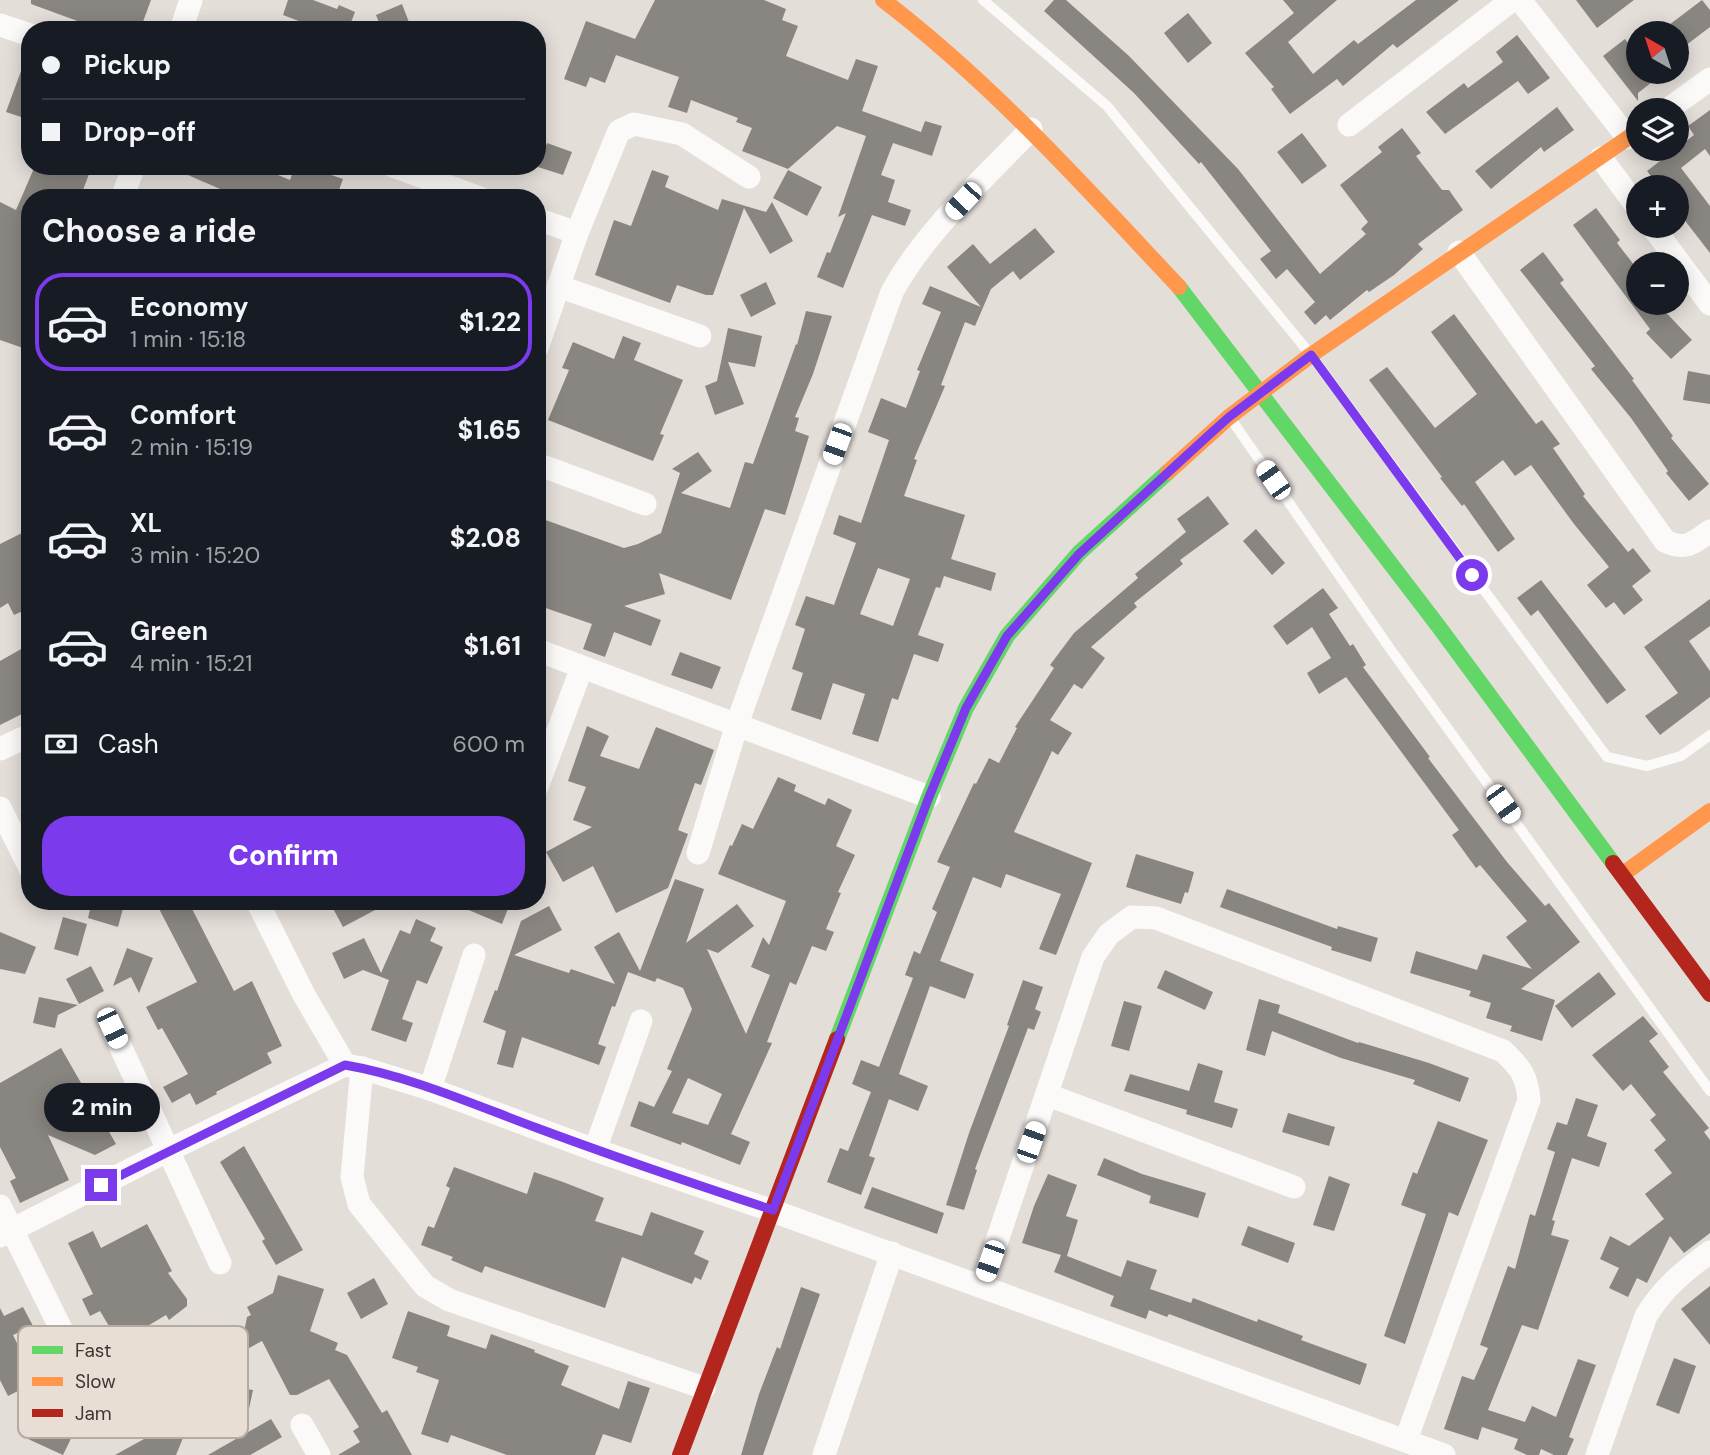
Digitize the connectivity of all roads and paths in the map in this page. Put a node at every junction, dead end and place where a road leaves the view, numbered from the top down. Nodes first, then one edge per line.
1 (191, 0) edge
2 (883, 0) edge
3 (983, 0) edge
4 (1512, 0) edge
5 (1520, 0) edge
6 (184, 21) edge
7 (0, 25) edge
8 (21, 33) edge
9 (1710, 79) edge
10 (1684, 98) edge
11 (1349, 125) dead end
12 (1626, 127) edge
13 (1031, 129) junction
14 (1626, 140) edge
15 (1601, 158) junction
16 (417, 175) edge
17 (750, 177) dead end
18 (456, 189) edge
19 (1626, 192) edge
20 (546, 222) edge
21 (577, 233) junction
22 (1660, 238) edge
23 (1459, 252) junction
24 (558, 286) junction
25 (1710, 304) edge
26 (546, 321) edge
27 (700, 336) dead end
28 (1311, 355) junction
29 (1261, 393) junction
30 (1229, 417) junction
31 (546, 467) edge
32 (645, 504) dead end
33 (1710, 531) edge
34 (546, 653) edge
35 (582, 667) junction
36 (737, 724) junction
37 (1710, 735) edge
38 (21, 738) edge
39 (0, 749) edge
40 (546, 763) edge
41 (929, 797) junction
42 (0, 808) edge
43 (1710, 811) edge
44 (21, 850) edge
45 (698, 853) dead end
46 (1623, 874) junction
47 (262, 910) edge
48 (474, 955) dead end
49 (1710, 994) edge
50 (641, 1021) dead end
51 (112, 1028) dead end
52 (354, 1067) junction
53 (430, 1089) junction
54 (1710, 1091) edge
55 (1048, 1095) junction
56 (169, 1150) junction
57 (595, 1150) junction
58 (1294, 1187) dead end
59 (0, 1206) edge
60 (773, 1210) junction
61 (6, 1233) edge
62 (1710, 1252) edge
63 (892, 1253) junction
64 (220, 1263) dead end
65 (982, 1285) junction
66 (58, 1326) edge
67 (704, 1388) junction
68 (302, 1425) dead end
69 (1406, 1440) junction
70 (319, 1455) edge
71 (680, 1455) edge
72 (824, 1455) edge
73 (1444, 1455) edge
74 (1597, 1455) edge

1 - 6 street
2 - 13 street
3 - 28 lane
4 - 11 street
5 - 12 street
7 - 8 street
9 - 10 street
13 - 29 street
13 - 36 street
14 - 15 street
15 - 19 street
15 - 23 street
16 - 18 street
17 - 21 street
20 - 21 street
21 - 24 street
22 - 25 street
23 - 28 street
23 - 33 street
24 - 26 street
24 - 27 street
28 - 29 street
28 - 37 lane
29 - 30 street
29 - 46 street
30 - 41 street
30 - 54 lane
31 - 32 street
34 - 35 street
35 - 36 street
35 - 40 street
36 - 41 street
36 - 45 street
38 - 39 street
41 - 60 street
42 - 44 street
43 - 46 street
46 - 49 street
47 - 52 street
48 - 53 street
50 - 57 street
51 - 56 street
52 - 53 street
52 - 56 street
52 - 67 street
53 - 57 street
55 - 58 street
55 - 65 street
55 - 69 street
56 - 61 street
56 - 64 street
57 - 60 street
59 - 61 street
60 - 63 street
60 - 67 street
61 - 66 street
62 - 74 street
63 - 65 street
63 - 72 street
65 - 69 street
67 - 71 street
68 - 70 street
69 - 73 street

